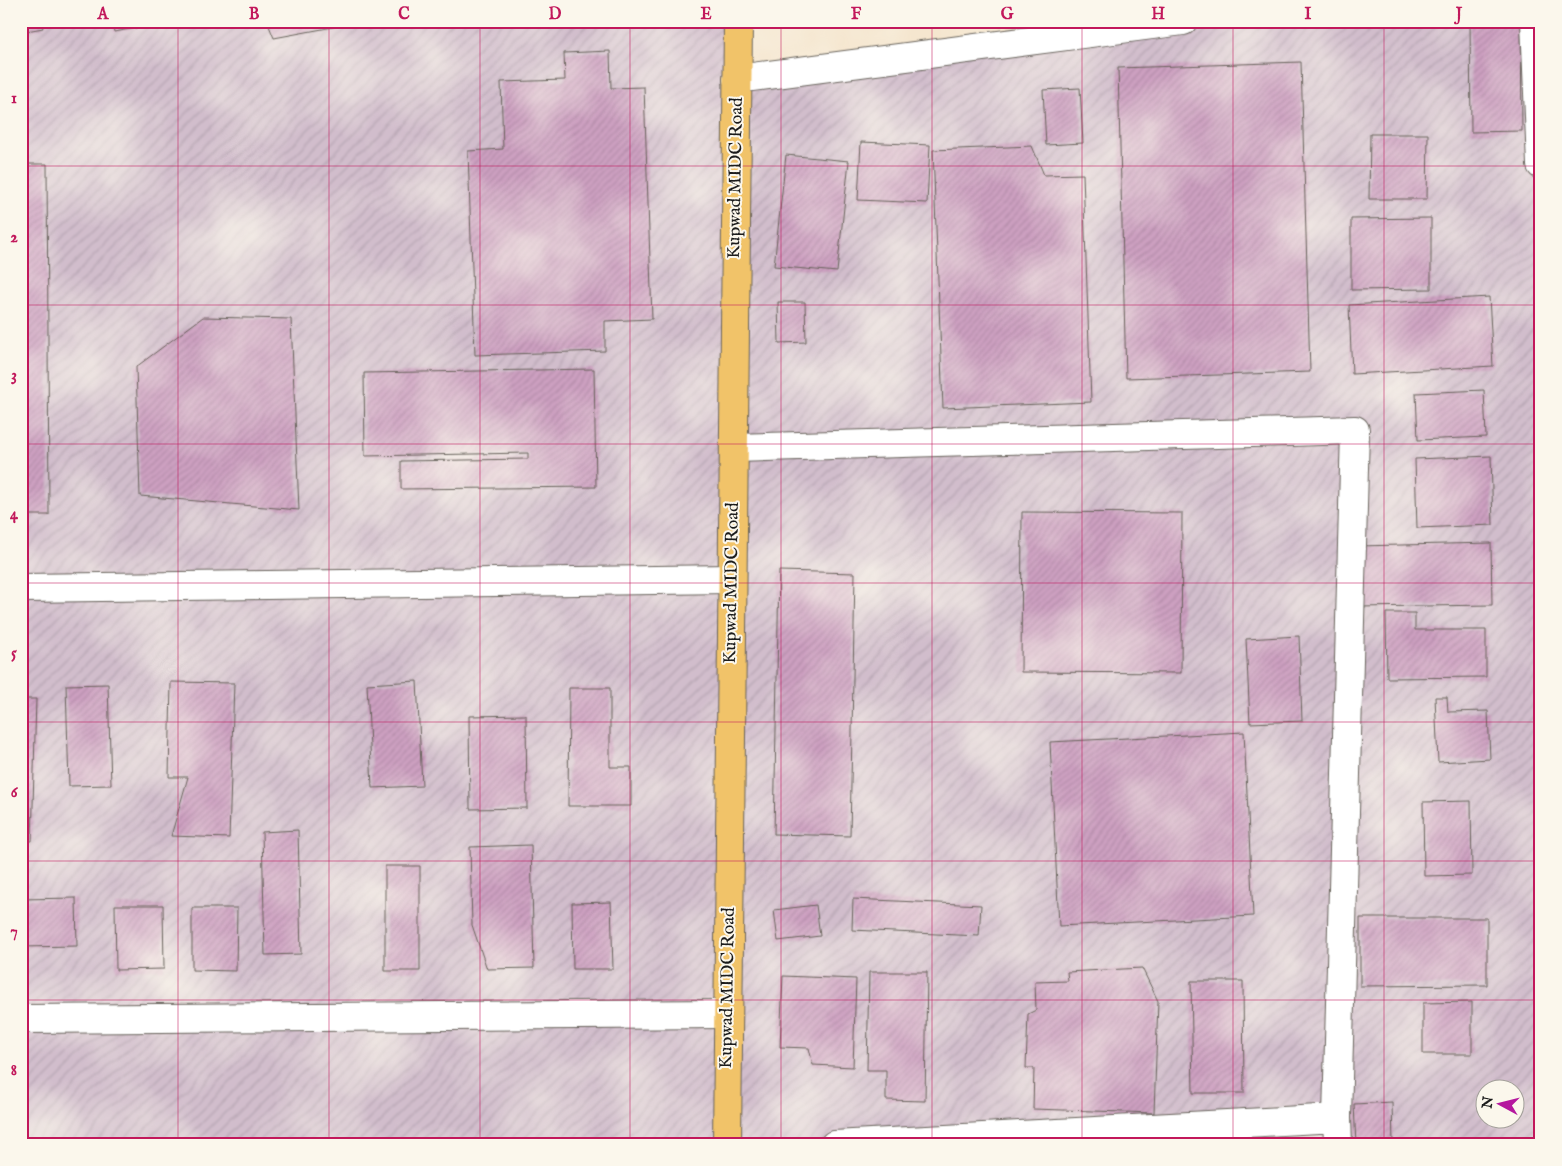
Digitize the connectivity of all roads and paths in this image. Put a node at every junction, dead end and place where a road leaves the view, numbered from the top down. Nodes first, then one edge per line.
1 (738, 21) edge
2 (1183, 21) edge
3 (1535, 21) edge
4 (737, 78) junction
5 (1541, 165) edge
6 (734, 448) junction
7 (732, 579) junction
8 (21, 588) edge
9 (728, 1014) junction
10 (21, 1019) edge
11 (1337, 1118) junction
12 (727, 1145) edge
13 (834, 1145) edge
14 (1338, 1145) edge

1 - 4 main road, Kupwad MIDC Road
2 - 4 street
3 - 5 street
4 - 6 main road, Kupwad MIDC Road
6 - 7 main road, Kupwad MIDC Road
6 - 11 street
7 - 8 street
7 - 9 main road, Kupwad MIDC Road
9 - 10 street
9 - 12 main road, Kupwad MIDC Road
11 - 13 street
11 - 14 street

